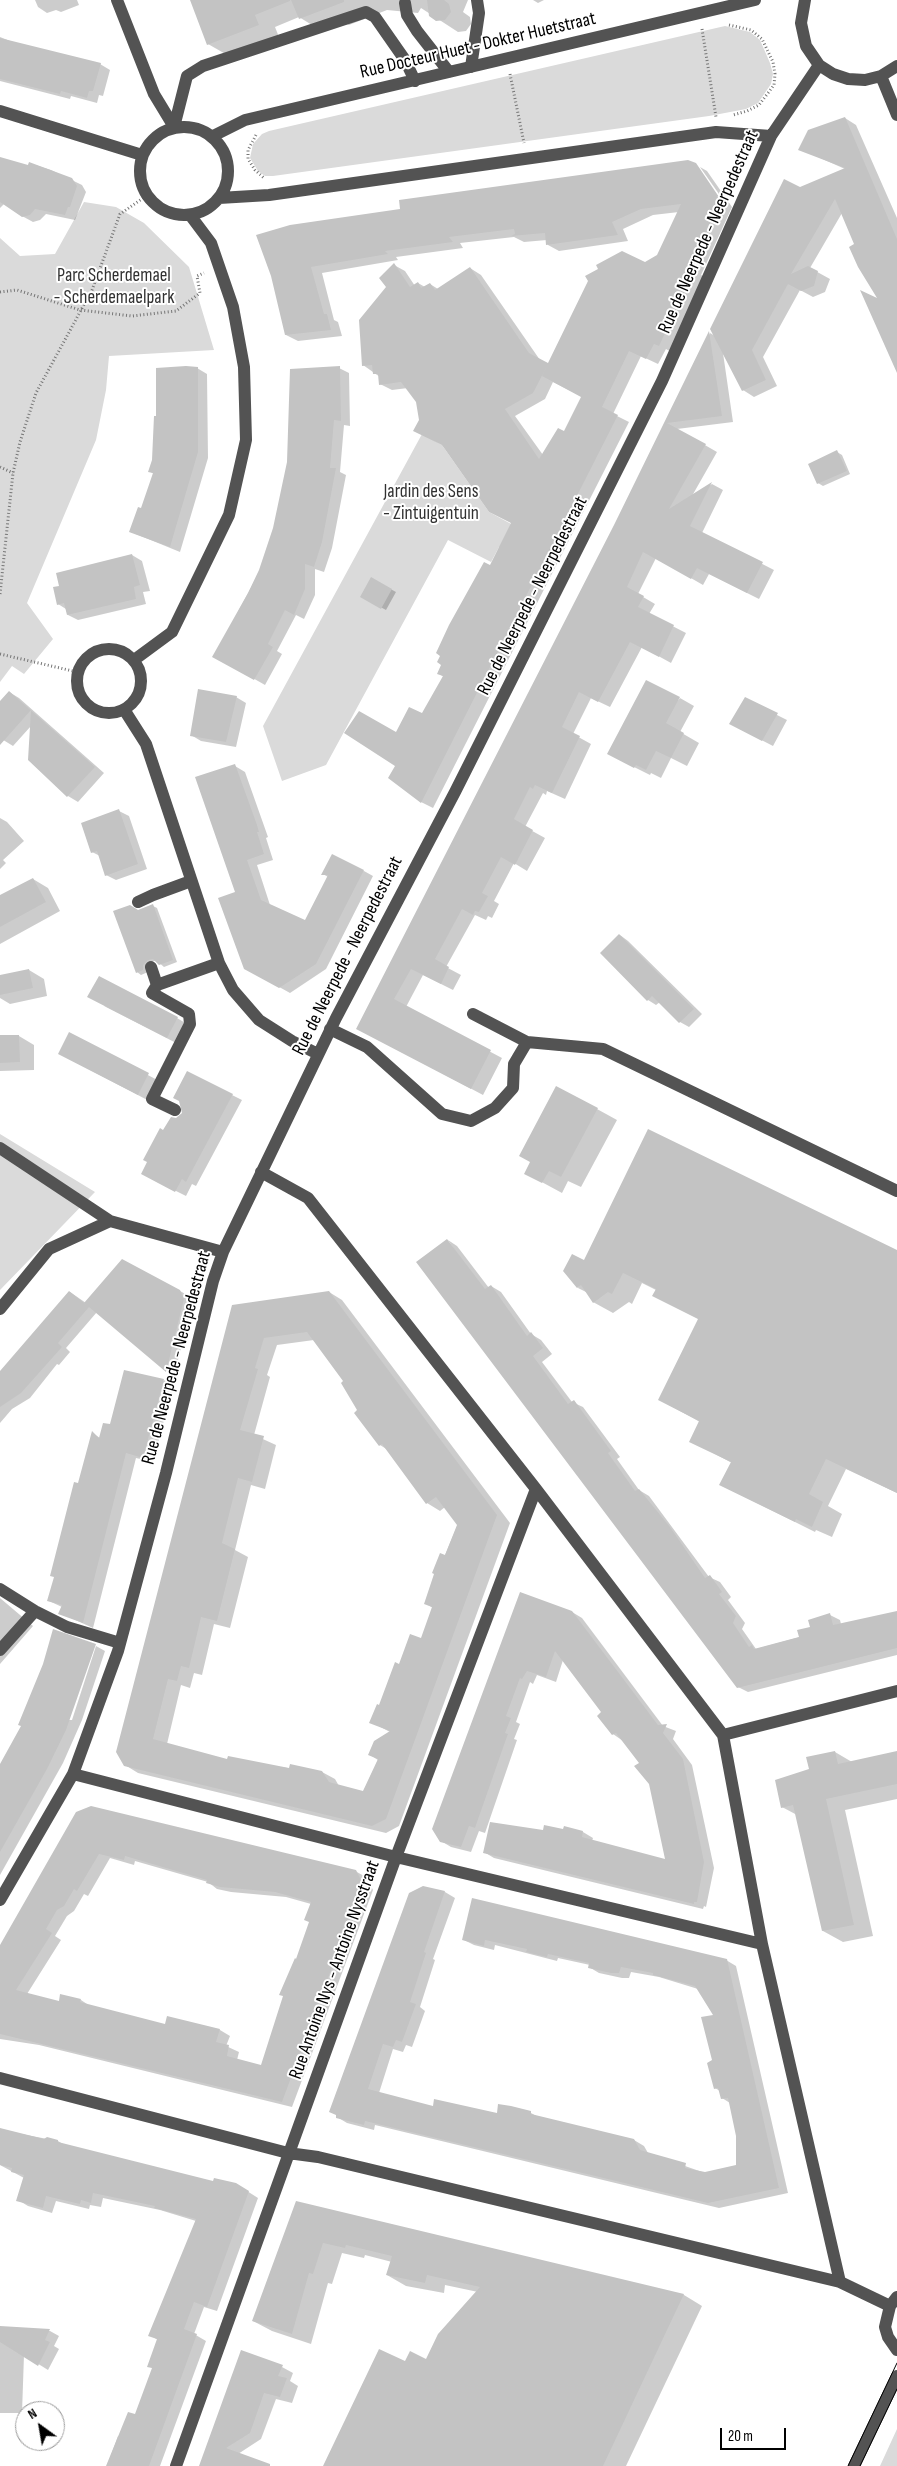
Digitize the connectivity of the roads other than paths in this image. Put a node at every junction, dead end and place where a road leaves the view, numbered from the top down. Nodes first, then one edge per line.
1 (117, 0) edge
2 (477, 0) edge
3 (755, 0) edge
4 (806, 0) edge
5 (405, 4) dead end
6 (819, 65) junction
7 (897, 66) edge
8 (471, 67) junction
9 (449, 72) junction
10 (881, 76) junction
11 (415, 81) junction
12 (0, 111) edge
13 (897, 115) edge
14 (174, 127) junction
15 (213, 136) junction
16 (772, 136) junction
17 (142, 155) junction
18 (219, 198) junction
19 (190, 215) junction
20 (134, 660) junction
21 (125, 711) junction
22 (191, 882) junction
23 (138, 902) dead end
24 (219, 963) junction
25 (151, 967) dead end
26 (157, 985) junction
27 (473, 1014) dead end
28 (330, 1029) junction
29 (527, 1042) junction
30 (318, 1054) junction
31 (175, 1110) dead end
32 (0, 1148) edge
33 (261, 1172) junction
34 (897, 1191) edge
35 (110, 1221) junction
36 (223, 1252) junction
37 (0, 1309) edge
38 (536, 1489) junction
39 (0, 1589) edge
40 (35, 1611) junction
41 (120, 1643) junction
42 (0, 1650) edge
43 (897, 1691) edge
44 (723, 1735) junction
45 (73, 1774) junction
46 (396, 1857) junction
47 (0, 1900) edge
48 (762, 1944) junction
49 (0, 2078) edge
50 (288, 2153) junction
51 (840, 2282) junction
52 (893, 2301) edge
53 (897, 2350) edge
54 (897, 2376) edge
55 (176, 2466) edge
56 (854, 2466) edge

1 - 14 street
2 - 8 street
3 - 8 street, Rue Docteur Huet - Dokter Huetstraat
4 - 6 street
5 - 9 street
6 - 10 street
6 - 16 street, Rue de Neerpede - Neerpedestraat
7 - 10 street
8 - 9 street, Rue Docteur Huet - Dokter Huetstraat
9 - 11 street, Rue Docteur Huet - Dokter Huetstraat
10 - 13 street
11 - 14 street
11 - 15 street, Rue Docteur Huet - Dokter Huetstraat
12 - 17 street
14 - 15 street
14 - 17 street
15 - 18 street
16 - 18 street
16 - 28 street, Rue de Neerpede - Neerpedestraat
17 - 19 street
18 - 19 street
19 - 20 street
20 - 21 street
20 - 21 street
21 - 22 street
22 - 23 street
22 - 24 street
24 - 26 street
24 - 30 street
25 - 26 street
26 - 31 street
27 - 29 street
28 - 29 street
28 - 30 street, Rue de Neerpede - Neerpedestraat
29 - 34 street
30 - 33 street, Rue de Neerpede - Neerpedestraat
32 - 35 street
33 - 36 street, Rue de Neerpede - Neerpedestraat
33 - 38 street
35 - 36 street
35 - 37 street
36 - 41 street, Rue de Neerpede - Neerpedestraat
38 - 44 street
38 - 46 street, Rue Antoine Nys - Antoine Nysstraat
39 - 40 street
40 - 41 street
40 - 42 street
41 - 45 street, Rue de Neerpede - Neerpedestraat
43 - 44 street
44 - 48 street
45 - 46 street
45 - 47 street, Rue de Neerpede - Neerpedestraat
46 - 48 street
46 - 50 street, Rue Antoine Nys - Antoine Nysstraat
48 - 51 street
49 - 50 street
50 - 51 street
50 - 55 street, Rue Antoine Nys - Antoine Nysstraat
51 - 52 street
52 - 53 street
54 - 56 street

